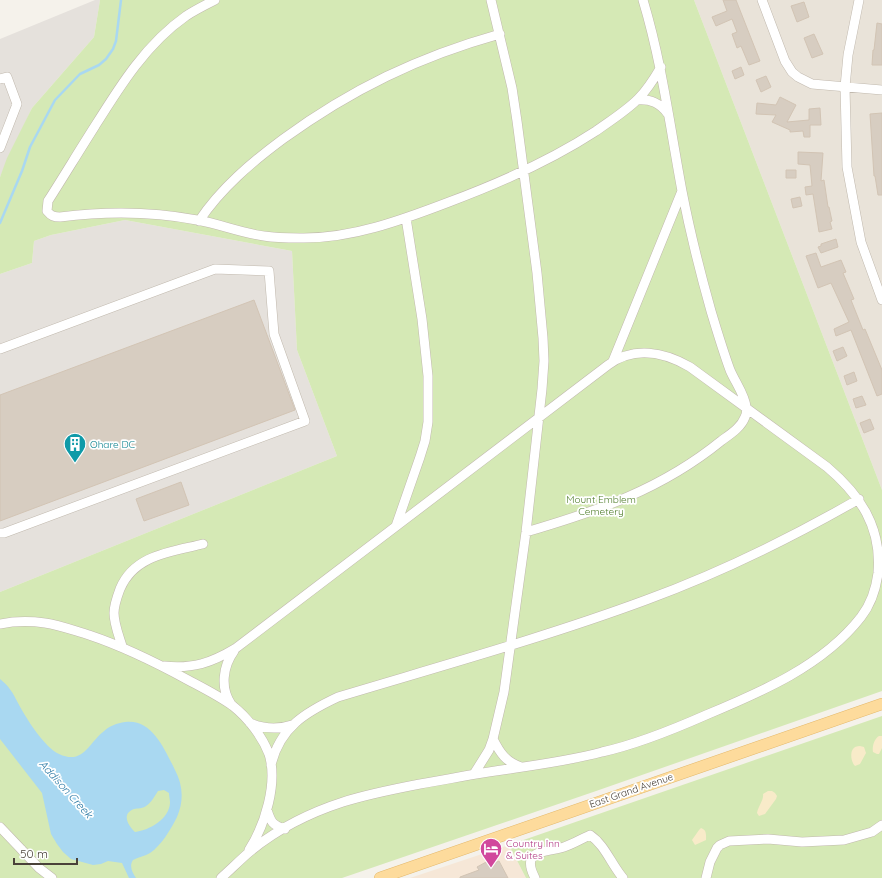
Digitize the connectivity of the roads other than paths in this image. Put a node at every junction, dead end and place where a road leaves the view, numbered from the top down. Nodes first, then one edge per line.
1 (215, 0) edge
2 (491, 0) edge
3 (643, 0) edge
4 (762, 0) edge
5 (859, 0) edge
6 (500, 34) junction
7 (660, 67) junction
8 (0, 79) edge
9 (845, 87) junction
10 (882, 90) edge
11 (637, 100) junction
12 (669, 115) junction
13 (0, 148) edge
14 (524, 172) junction
15 (682, 191) junction
16 (406, 218) junction
17 (199, 221) junction
18 (882, 300) edge
19 (0, 349) edge
20 (613, 361) junction
21 (747, 408) junction
22 (539, 416) junction
23 (859, 499) junction
24 (395, 527) junction
25 (526, 532) junction
26 (0, 533) edge
27 (203, 544) dead end
28 (0, 624) edge
29 (122, 646) junction
30 (510, 646) junction
31 (236, 648) junction
32 (164, 666) junction
33 (882, 704) edge
34 (232, 705) junction
35 (250, 723) junction
36 (292, 725) junction
37 (493, 739) junction
38 (271, 765) junction
39 (522, 767) junction
40 (474, 774) junction
41 (267, 810) junction
42 (882, 825) edge
43 (0, 827) edge
44 (285, 829) junction
45 (247, 854) junction
46 (39, 868) junction
47 (43, 878) edge
48 (52, 878) edge
49 (221, 878) edge
50 (380, 878) edge
51 (535, 878) edge
52 (622, 878) edge
53 (706, 878) edge

1 - 17 street
2 - 6 street
3 - 7 street
4 - 9 street
5 - 9 street
6 - 14 street
6 - 17 street
7 - 11 street
7 - 12 street
8 - 13 street
9 - 10 street
9 - 18 street
11 - 12 street
11 - 14 street
12 - 15 street
14 - 16 street
14 - 22 street
15 - 20 street
15 - 21 street
16 - 17 street
16 - 24 street
19 - 26 street
20 - 21 street
20 - 22 street
21 - 23 street
21 - 25 street
22 - 24 street
22 - 25 street
23 - 30 street
23 - 39 street
24 - 31 street
25 - 30 street
27 - 29 street
28 - 29 street
29 - 32 street
30 - 36 street
30 - 37 street
31 - 32 street
31 - 34 street
32 - 34 street
33 - 50 main road, East Grand Avenue
34 - 35 street
35 - 36 street
35 - 38 street
36 - 38 street
37 - 39 street
37 - 40 street
38 - 41 street
39 - 40 street
40 - 44 street
41 - 44 street
41 - 45 street
42 - 53 street
43 - 46 street
44 - 45 street
45 - 49 street
46 - 47 street
46 - 48 street
51 - 52 street

